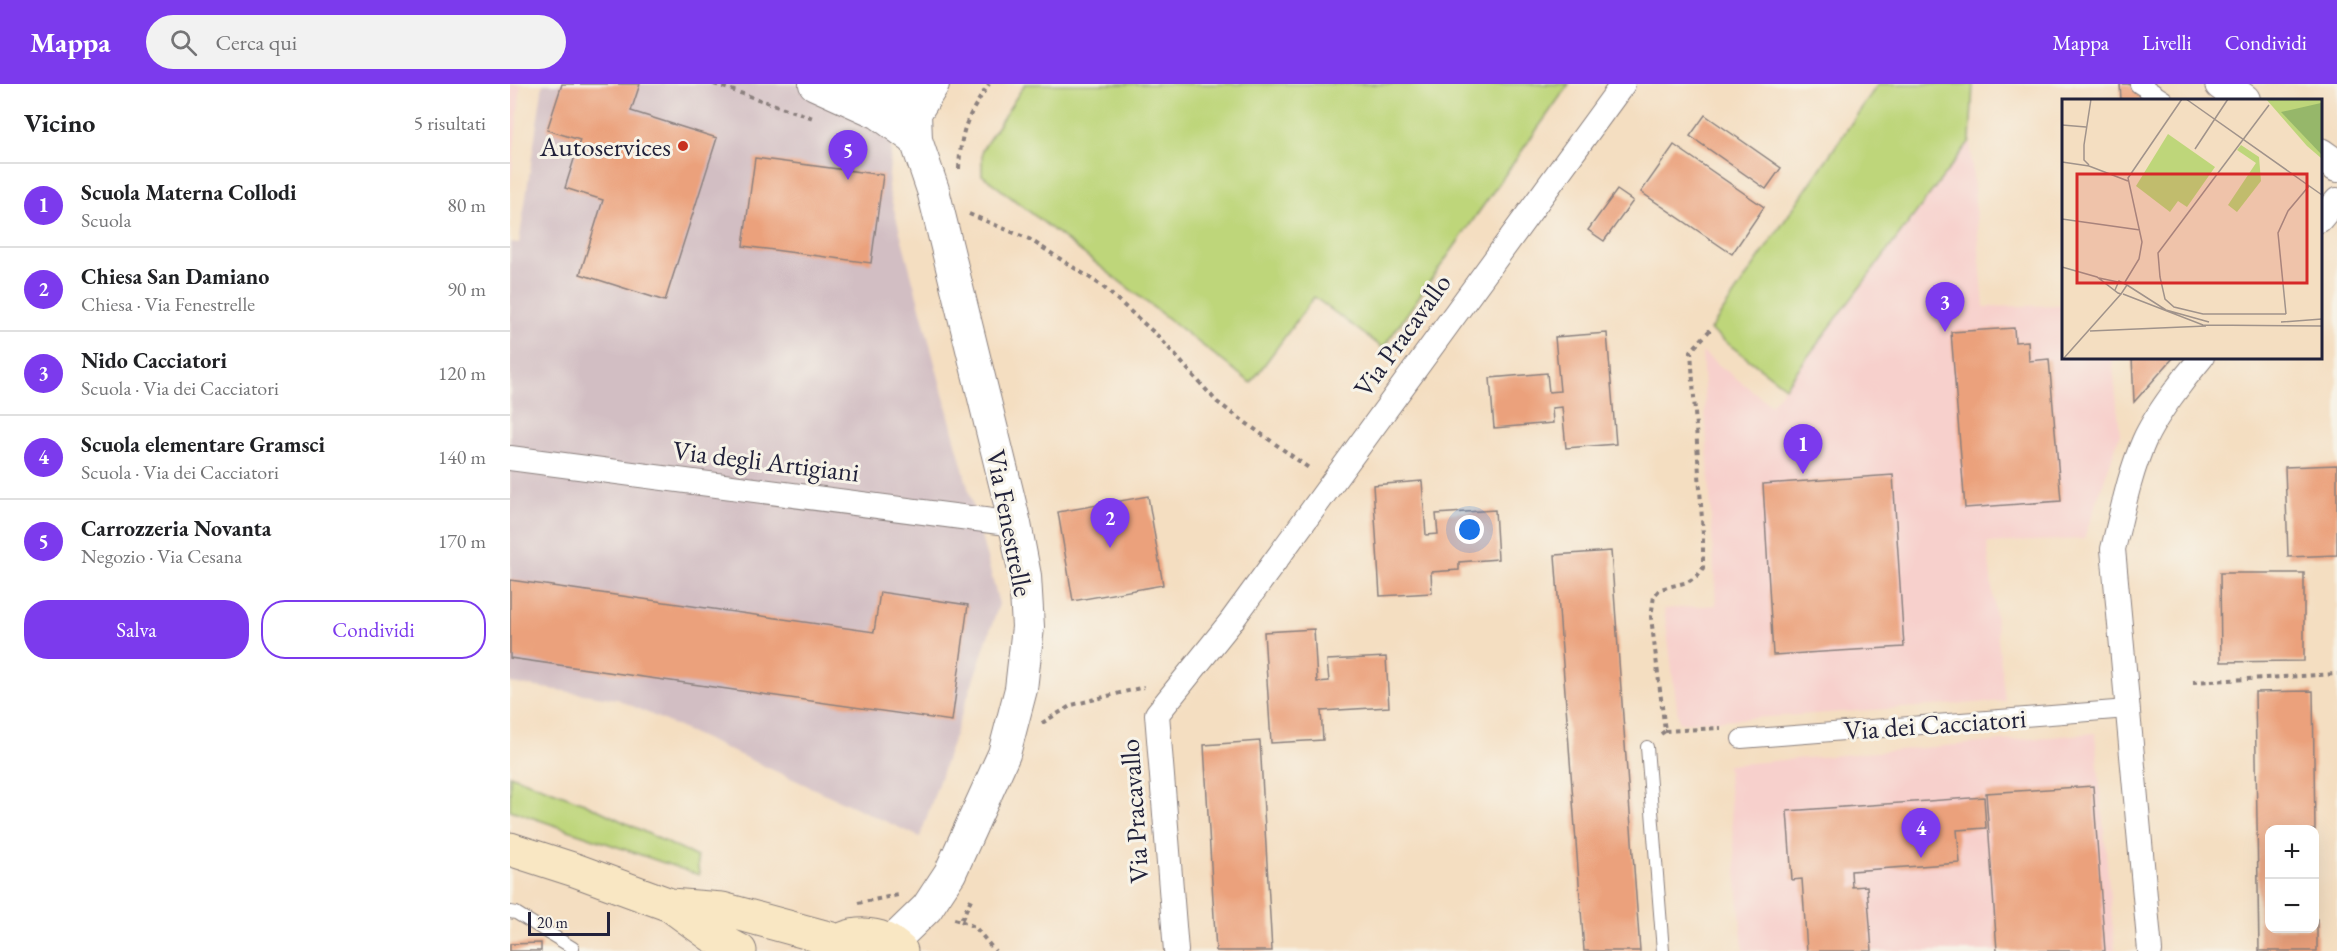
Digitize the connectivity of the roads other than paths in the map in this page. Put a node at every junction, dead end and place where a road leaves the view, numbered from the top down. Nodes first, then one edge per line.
1 (1623, 84) edge
2 (2139, 84) edge
3 (2221, 84) edge
4 (821, 86) edge
5 (2162, 99) edge
6 (2243, 99) edge
7 (923, 107) edge
8 (2322, 155) edge
9 (2337, 166) edge
10 (2201, 358) edge
11 (510, 458) edge
12 (1015, 524) junction
13 (2128, 709) junction
14 (1741, 739) dead end
15 (1647, 747) road end
16 (510, 849) edge
17 (670, 905) junction
18 (510, 912) edge
19 (833, 946) edge
20 (897, 947) edge
21 (573, 948) dead end
22 (740, 951) edge
23 (1176, 951) edge
24 (1663, 951) edge
25 (2150, 951) edge

1 - 23 street, Via Pracavallo
2 - 5 street
3 - 6 street
4 - 7 street
4 - 7 street
7 - 12 street, Via Fenestrelle
8 - 9 street
10 - 13 street
11 - 12 street, Via degli Artigiani
12 - 20 street, Via Fenestrelle
13 - 14 street, Via dei Cacciatori
13 - 25 street
15 - 24 lane
16 - 17 main road
17 - 19 main road
17 - 22 main road
18 - 21 lane
19 - 20 main road

